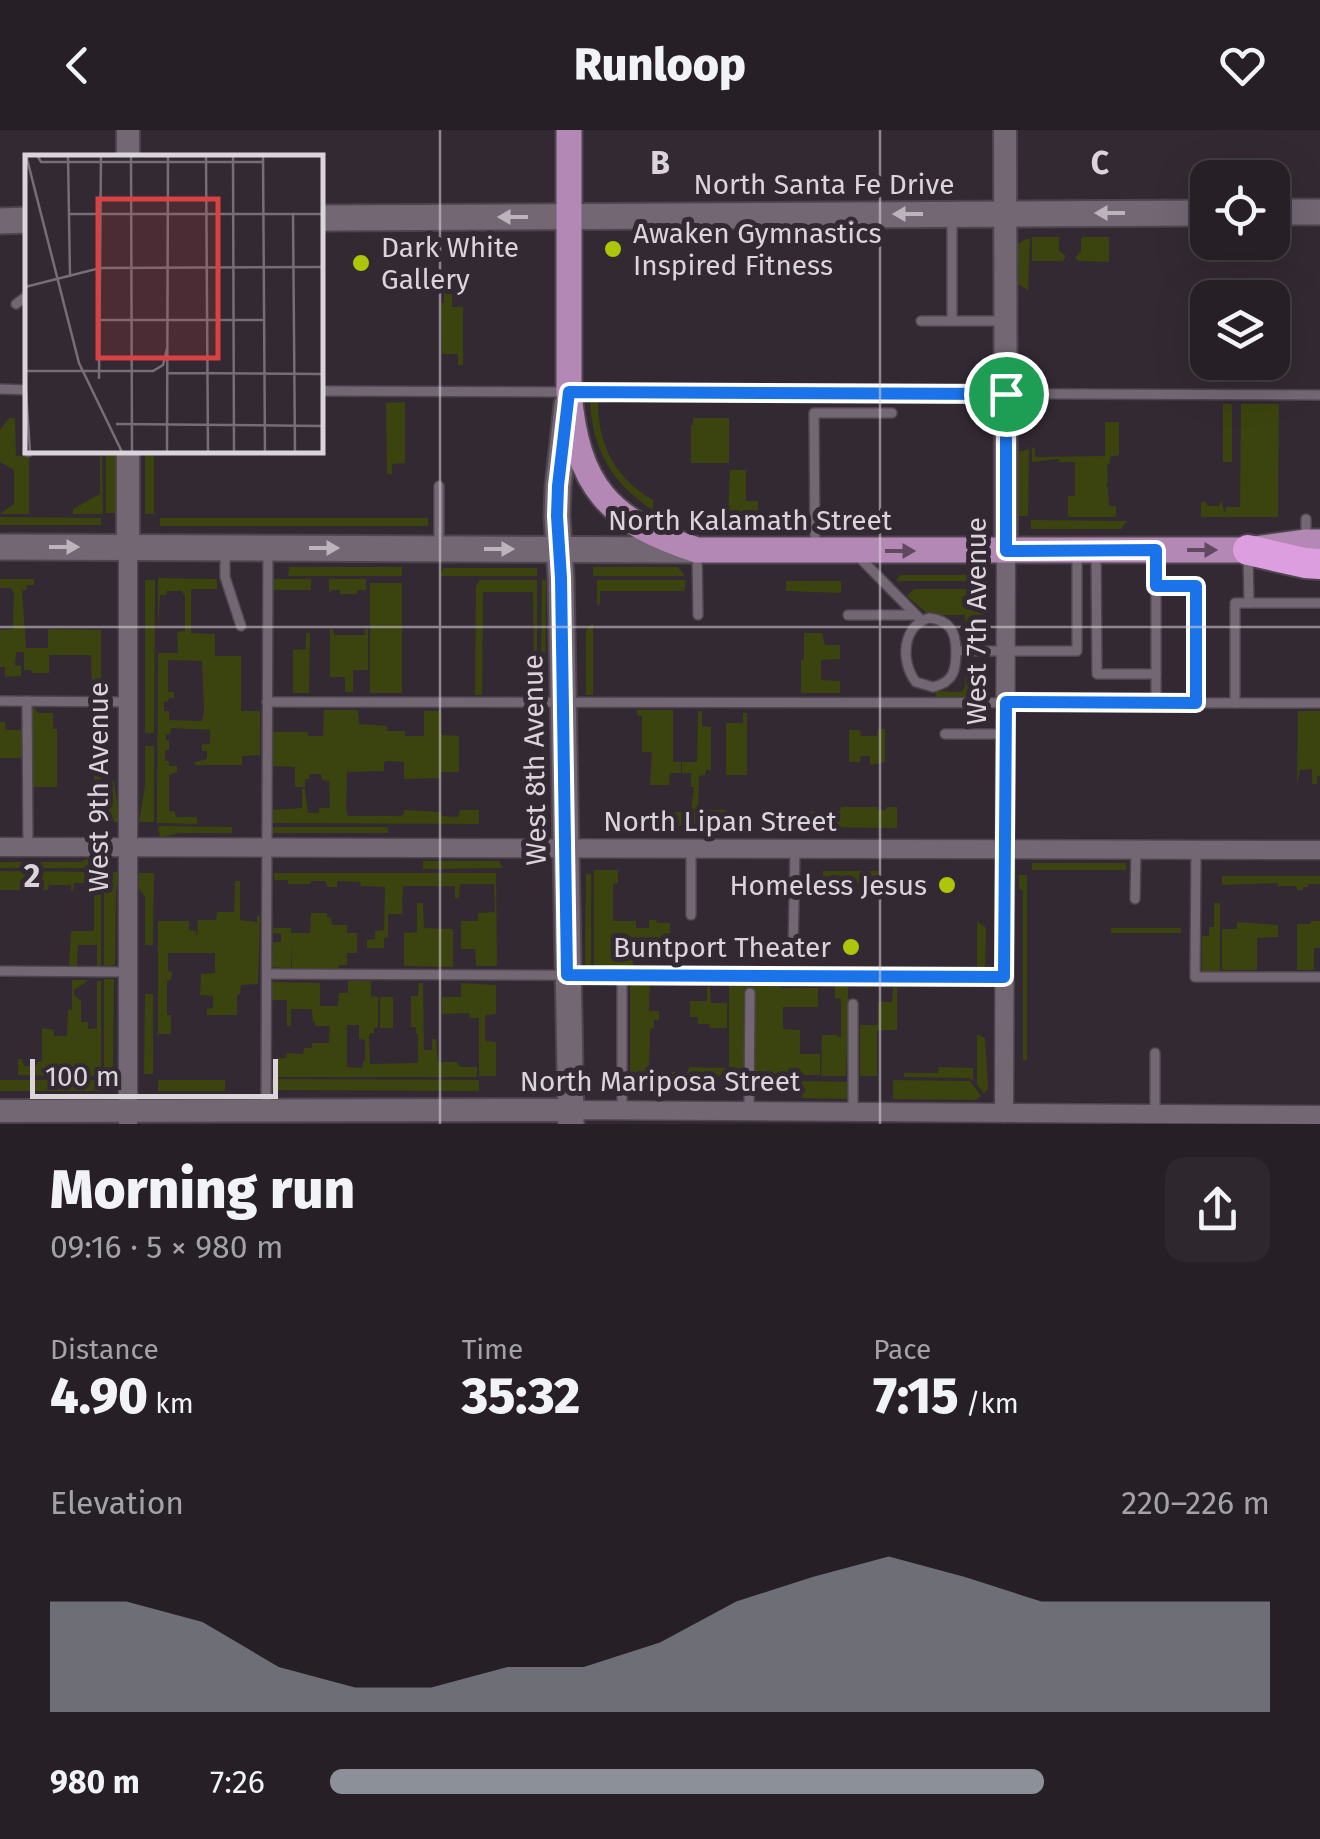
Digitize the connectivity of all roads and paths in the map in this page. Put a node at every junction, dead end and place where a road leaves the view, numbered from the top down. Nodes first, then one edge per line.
1 (569, 130) edge
2 (1004, 130) edge
3 (1190, 212) edge
4 (1290, 212) edge
5 (1320, 212) edge
6 (952, 213) junction
7 (1005, 213) junction
8 (569, 216) junction
9 (322, 218) edge
10 (25, 297) edge
11 (16, 304) dead end
12 (921, 321) dead end
13 (952, 321) junction
14 (1005, 322) junction
15 (322, 391) edge
16 (569, 392) junction
17 (1006, 394) junction
18 (1320, 395) edge
19 (892, 413) dead end
20 (128, 452) edge
21 (439, 486) dead end
22 (1313, 541) edge
23 (0, 547) edge
24 (128, 547) junction
25 (225, 548) junction
26 (268, 548) junction
27 (438, 549) junction
28 (559, 550) junction
29 (697, 550) junction
30 (1086, 550) junction
31 (1156, 550) junction
32 (1248, 550) junction
33 (814, 551) junction
34 (852, 551) junction
35 (1006, 551) junction
36 (1156, 586) junction
37 (1076, 591) junction
38 (1096, 591) junction
39 (1249, 603) junction
40 (1320, 603) edge
41 (698, 616) dead end
42 (848, 616) dead end
43 (919, 618) junction
44 (241, 626) dead end
45 (956, 651) junction
46 (1006, 651) junction
47 (1156, 674) junction
48 (916, 682) junction
49 (0, 701) edge
50 (27, 701) junction
51 (128, 702) junction
52 (267, 702) junction
53 (563, 702) junction
54 (916, 702) junction
55 (1006, 702) junction
56 (1156, 703) junction
57 (1196, 703) junction
58 (1236, 703) junction
59 (1320, 703) edge
60 (945, 734) dead end
61 (1006, 734) junction
62 (0, 847) edge
63 (28, 847) junction
64 (128, 847) junction
65 (267, 848) junction
66 (565, 848) junction
67 (691, 848) junction
68 (794, 849) junction
69 (1005, 849) junction
70 (1136, 850) junction
71 (1196, 850) junction
72 (1320, 850) edge
73 (1136, 899) dead end
74 (691, 915) dead end
75 (794, 952) dead end
76 (0, 971) edge
77 (128, 972) junction
78 (267, 974) junction
79 (567, 975) junction
80 (622, 975) junction
81 (1004, 977) junction
82 (1320, 977) edge
83 (750, 993) dead end
84 (853, 1004) dead end
85 (1155, 1053) dead end
86 (0, 1111) edge
87 (266, 1111) junction
88 (749, 1112) junction
89 (853, 1112) junction
90 (1004, 1113) junction
91 (1156, 1114) junction
92 (620, 1115) edge
93 (1320, 1115) edge
94 (486, 1117) edge
95 (128, 1118) edge
96 (920, 1118) edge
97 (566, 1119) edge
98 (1068, 1119) edge
99 (1103, 1119) edge
100 (1208, 1119) edge

1 - 8 main road, West 8th Avenue
2 - 7 street, West 7th Avenue
3 -> 7 main road, North Santa Fe Drive
4 - 5 main road
6 - 7 main road, North Santa Fe Drive
6 -> 8 main road, North Santa Fe Drive
6 - 13 lane
7 - 14 street, West 7th Avenue
8 -> 9 main road, North Santa Fe Drive
8 - 16 main road, West 8th Avenue
10 - 11 lane
12 - 13 lane
13 - 14 lane
14 - 17 street, West 7th Avenue
15 - 16 lane
16 - 17 lane
16 - 28 main road, West 8th Avenue
16 - 29 main road, West 8th Avenue
17 - 18 lane
17 - 35 street, West 7th Avenue
19 - 33 lane
20 - 24 street, West 9th Avenue
21 - 27 lane
22 - 32 highway
23 -> 24 main road, North Kalamath Street
24 - 25 main road, North Kalamath Street
24 - 51 street, West 9th Avenue
25 - 26 main road, North Kalamath Street
25 - 44 lane
26 -> 27 main road, North Kalamath Street
26 - 52 lane
27 -> 28 main road, North Kalamath Street
28 - 29 main road, North Kalamath Street
28 - 53 main road, West 8th Avenue
29 - 33 main road, North Kalamath Street
29 - 41 lane
30 - 31 main road, North Kalamath Street
30 - 35 main road, North Kalamath Street
30 - 37 lane
30 - 38 lane
31 -> 32 main road, North Kalamath Street
31 - 36 lane
32 - 39 lane
33 - 34 main road, North Kalamath Street
34 -> 35 main road, North Kalamath Street
34 - 43 lane
35 - 46 street, West 7th Avenue
36 - 47 lane
36 - 57 lane
37 - 38 lane
37 - 46 lane
38 - 47 lane
39 - 40 lane
39 - 58 lane
42 - 43 lane
43 - 45 lane
43 - 48 lane
45 - 46 lane
45 - 48 lane
46 - 55 street, West 7th Avenue
47 - 56 lane
48 - 54 lane
49 - 50 lane
50 - 51 lane
50 - 63 lane
51 - 64 street, West 9th Avenue
52 - 53 lane
52 - 65 lane
53 - 54 lane
53 - 66 main road, West 8th Avenue
54 - 55 lane
55 - 56 lane
55 - 61 street, West 7th Avenue
56 - 57 lane
57 - 58 lane
58 - 59 lane
60 - 61 lane
61 - 69 street, West 7th Avenue
62 - 63 street, North Lipan Street
63 - 64 street, North Lipan Street
64 - 65 street, North Lipan Street
64 - 77 street, West 9th Avenue
65 - 66 street, North Lipan Street
65 - 78 lane
66 - 67 street, North Lipan Street
66 - 79 main road, West 8th Avenue
67 - 68 street, North Lipan Street
67 - 74 lane
68 - 69 street, North Lipan Street
68 - 75 lane
69 - 70 street, North Lipan Street
69 - 81 street, West 7th Avenue
70 - 71 street, North Lipan Street
70 - 73 lane
71 - 72 street, North Lipan Street
71 - 82 lane
76 - 77 lane
77 - 95 street, West 9th Avenue
78 - 79 lane
78 - 87 lane
79 - 80 lane
79 - 97 main road, West 8th Avenue
80 - 81 lane
80 - 92 lane
81 - 90 street, West 7th Avenue
83 - 88 lane
84 - 89 lane
85 - 91 lane
86 - 95 street, North Mariposa Street
87 - 94 street, North Mariposa Street
87 - 95 street, North Mariposa Street
88 - 89 street, North Mariposa Street
88 - 92 street, North Mariposa Street
89 - 96 street, North Mariposa Street
90 - 96 street, North Mariposa Street
90 - 98 street, North Mariposa Street
91 - 99 street, North Mariposa Street
91 - 100 street, North Mariposa Street
92 - 97 street, North Mariposa Street
93 - 100 street, North Mariposa Street
94 - 97 street, North Mariposa Street
98 - 99 street, North Mariposa Street

